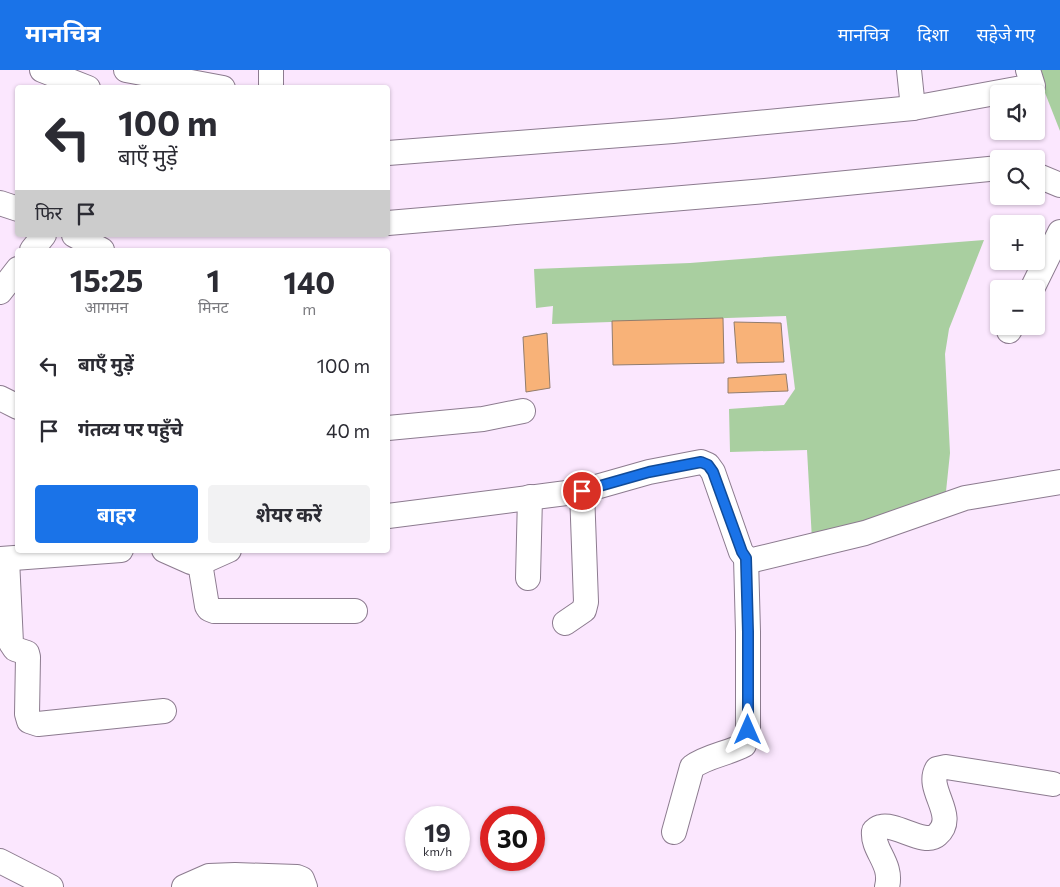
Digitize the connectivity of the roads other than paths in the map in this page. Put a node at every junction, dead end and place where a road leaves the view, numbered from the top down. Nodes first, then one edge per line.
1 (42, 70) edge
2 (126, 70) edge
3 (271, 70) edge
4 (910, 70) edge
5 (1028, 70) edge
6 (80, 85) edge
7 (121, 85) edge
8 (207, 85) edge
9 (271, 85) edge
10 (913, 108) junction
11 (390, 153) edge
12 (990, 169) edge
13 (1045, 179) edge
14 (1060, 185) edge
15 (0, 203) edge
16 (15, 208) edge
17 (390, 223) edge
18 (1060, 232) edge
19 (42, 237) edge
20 (78, 237) edge
21 (34, 248) edge
22 (98, 248) edge
23 (0, 265) edge
24 (15, 269) edge
25 (15, 273) edge
26 (1044, 279) edge
27 (0, 292) edge
28 (0, 398) edge
29 (15, 406) edge
30 (522, 411) dead end
31 (390, 428) edge
32 (1060, 482) edge
33 (582, 491) junction
34 (530, 498) junction
35 (390, 516) edge
36 (82, 553) edge
37 (171, 553) edge
38 (222, 553) edge
39 (746, 558) junction
40 (4, 559) edge
41 (200, 563) junction
42 (528, 578) dead end
43 (355, 611) dead end
44 (564, 622) dead end
45 (164, 711) dead end
46 (1053, 784) dead end
47 (674, 832) dead end
48 (0, 861) edge
49 (51, 887) edge
50 (184, 887) edge
51 (305, 887) edge
52 (887, 887) edge

1 - 6 street
2 - 7 street
2 - 8 street
3 - 9 street
4 - 10 street
5 - 10 street
10 - 11 street
12 - 17 street
13 - 14 street
15 - 16 street
18 - 26 street
19 - 21 street
20 - 22 street
23 - 24 street
25 - 27 street
28 - 29 street
30 - 31 street
32 - 39 street
33 - 34 street
33 - 39 street
33 - 44 street
34 - 35 street
34 - 42 street
36 - 40 street
37 - 41 street
38 - 41 street
39 - 47 street
40 - 45 street
41 - 43 street
46 - 52 street
48 - 49 street
50 - 51 street

